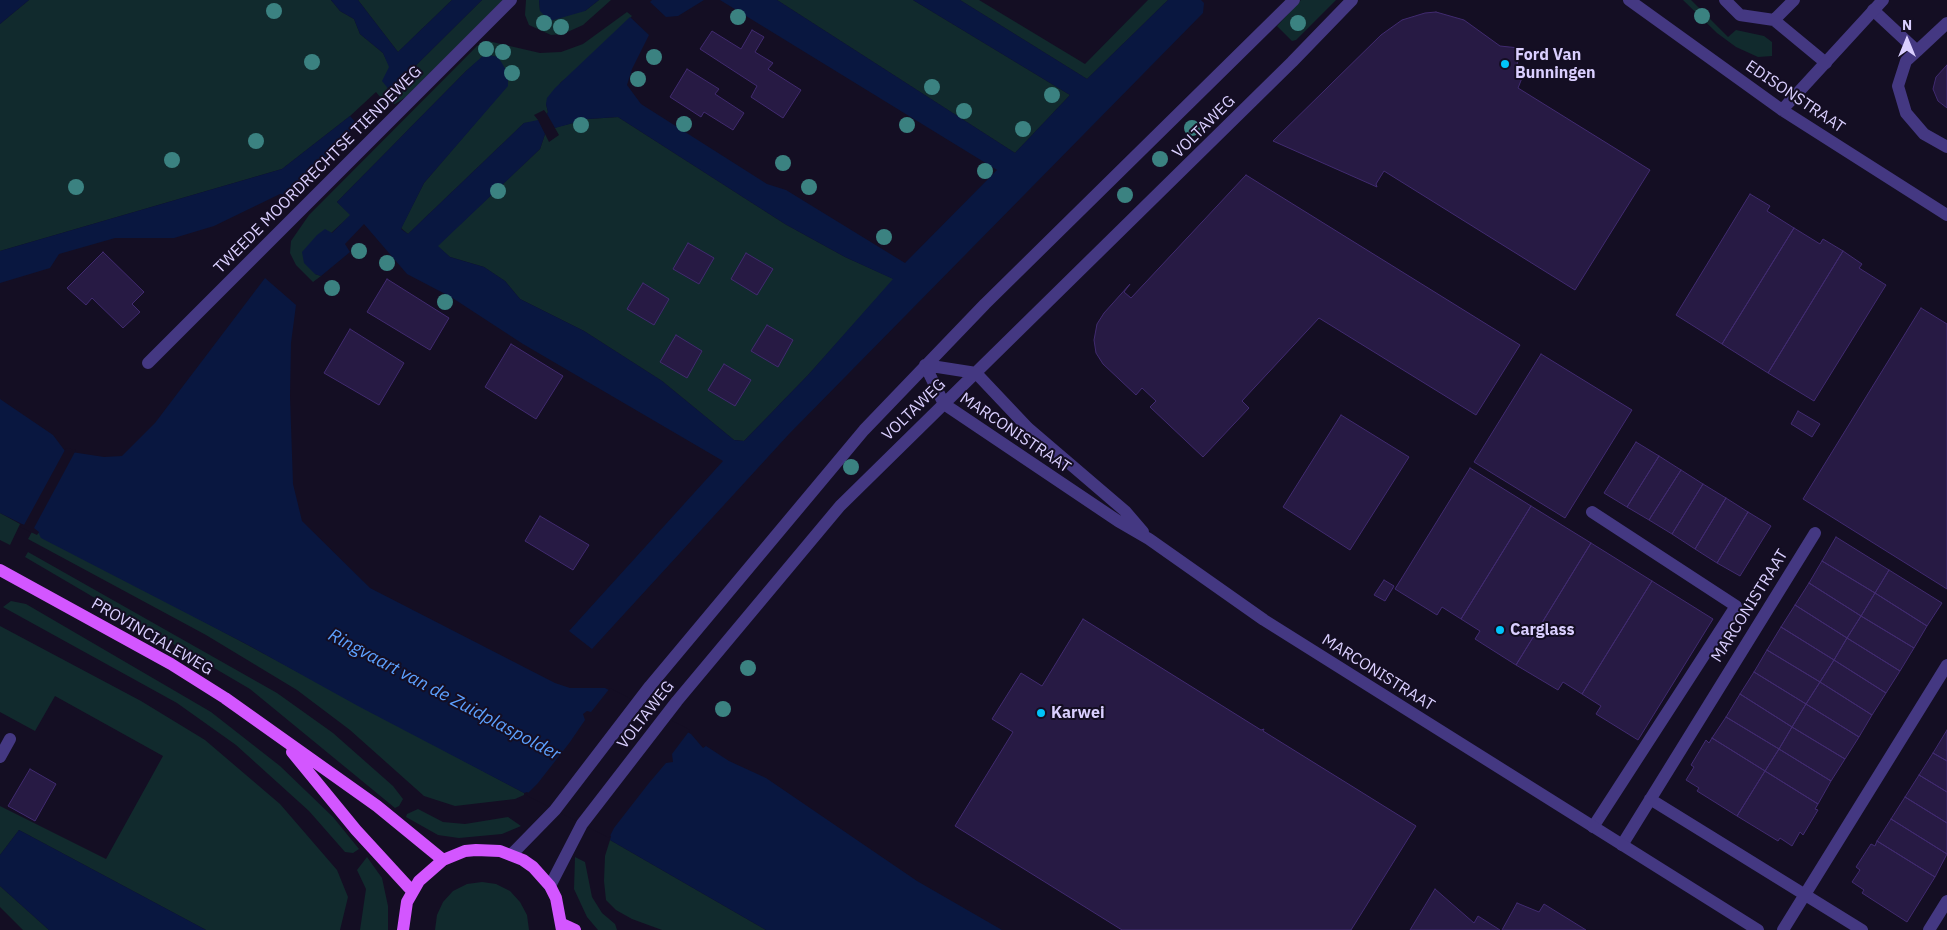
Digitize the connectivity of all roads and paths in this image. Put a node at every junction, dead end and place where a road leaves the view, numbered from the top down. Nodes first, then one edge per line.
1 (511, 0) edge
2 (1294, 0) edge
3 (1352, 0) edge
4 (1629, 0) edge
5 (1725, 0) edge
6 (1794, 0) edge
7 (1883, 0) edge
8 (1873, 10) junction
9 (1774, 20) junction
10 (1947, 23) edge
11 (1918, 51) junction
12 (1826, 63) junction
13 (1782, 110) junction
14 (1947, 146) edge
15 (1947, 214) edge
16 (148, 363) dead end
17 (925, 365) junction
18 (976, 373) junction
19 (944, 404) junction
20 (1592, 512) dead end
21 (1815, 533) dead end
22 (1149, 539) junction
23 (0, 570) edge
24 (1947, 665) edge
25 (10, 739) dead end
26 (283, 740) junction
27 (0, 757) edge
28 (1650, 799) junction
29 (1593, 827) junction
30 (1622, 845) junction
31 (511, 855) junction
32 (443, 860) junction
33 (550, 886) junction
34 (412, 891) junction
35 (1805, 894) junction
36 (1947, 901) edge
37 (562, 927) edge
38 (403, 930) edge
39 (575, 930) edge
40 (1758, 930) edge
41 (1783, 930) edge
42 (1862, 930) edge
43 (1929, 930) edge

1 - 16 street, TWEEDE MOORDRECHTSE TIENDEWEG
2 - 17 street, VOLTAWEG
3 - 18 street, VOLTAWEG
4 - 13 street, EDISONSTRAAT
5 - 9 street
6 - 9 street
7 - 8 street
8 - 11 street
8 - 12 street
9 - 12 street
10 - 11 street
11 - 14 street
12 - 13 street
13 - 15 street, EDISONSTRAAT
17 - 18 street, MARCONISTRAAT
17 - 19 street, MARCONISTRAAT
17 - 31 street, VOLTAWEG
18 - 19 street, VOLTAWEG
18 - 22 street, MARCONISTRAAT
19 - 22 street, MARCONISTRAAT
19 - 33 street, VOLTAWEG
20 - 29 street, MARCONISTRAAT
21 - 28 street, MARCONISTRAAT
22 - 29 street, MARCONISTRAAT
23 - 26 main road, PROVINCIALEWEG
24 - 35 street
25 - 27 street
26 - 32 main road, PROVINCIALEWEG
26 - 34 main road, PROVINCIALEWEG
28 - 30 street, MARCONISTRAAT
28 - 35 street
29 - 30 street, MARCONISTRAAT
30 - 40 street, MARCONISTRAAT
31 - 32 main road
31 - 33 main road
32 - 34 main road
33 - 37 main road
34 - 38 main road
35 - 41 street
35 - 42 street
36 - 43 street
37 - 39 main road

